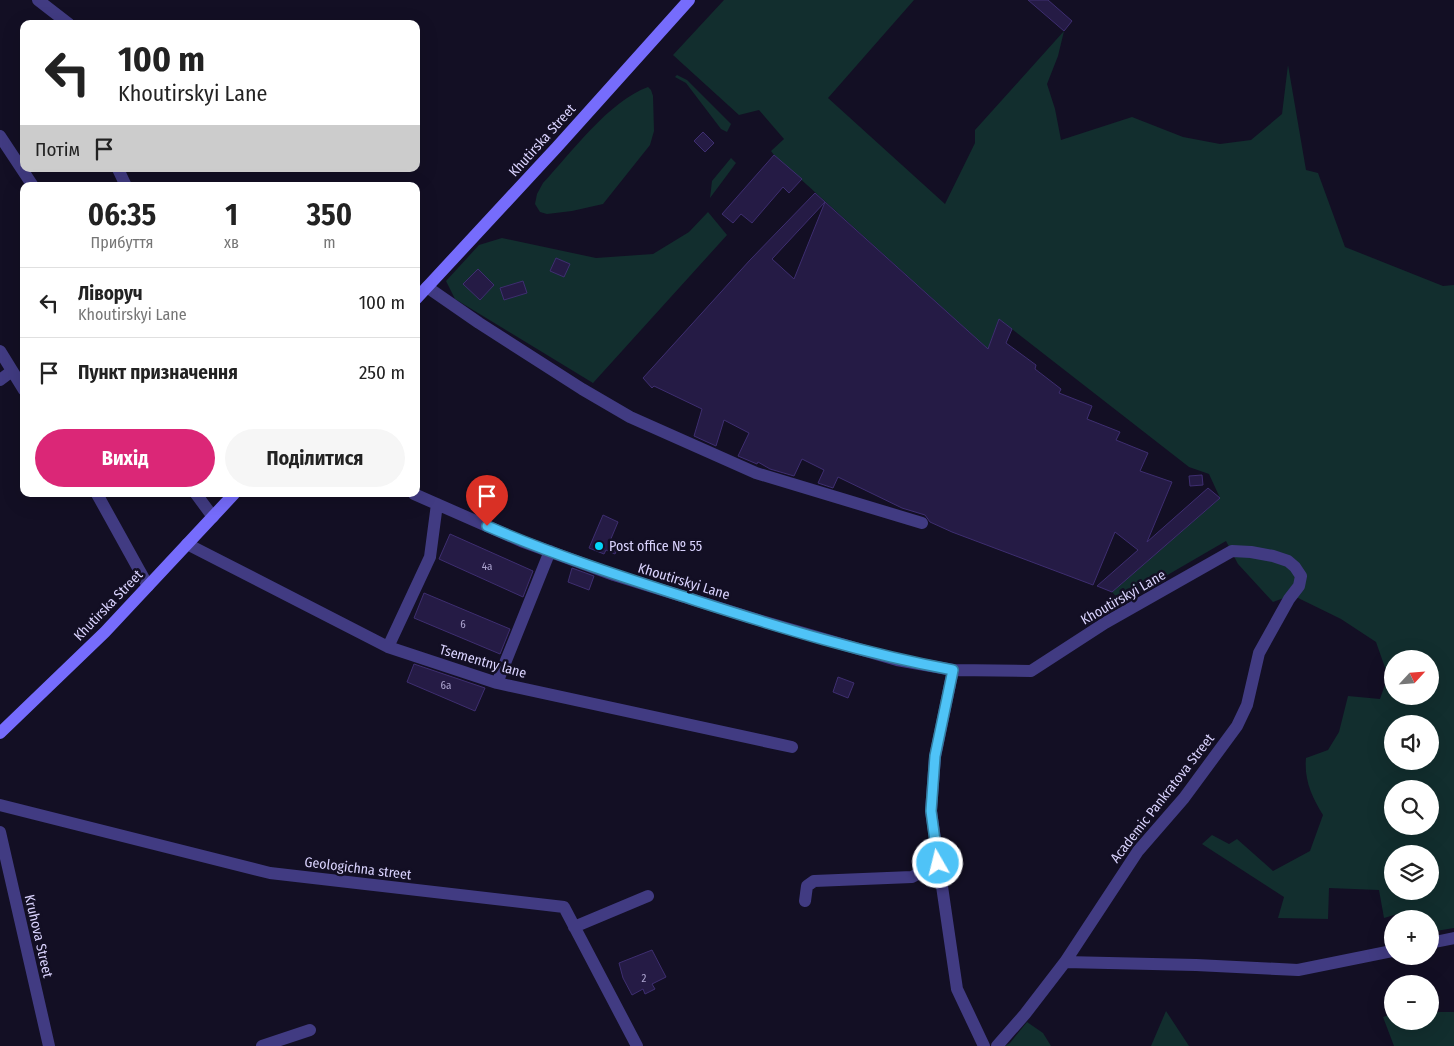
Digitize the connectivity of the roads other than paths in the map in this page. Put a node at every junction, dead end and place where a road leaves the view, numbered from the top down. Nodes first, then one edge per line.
1 (38, 0) edge
2 (689, 0) edge
3 (64, 20) edge
4 (0, 136) edge
5 (20, 166) edge
6 (427, 287) junction
7 (420, 295) edge
8 (0, 351) edge
9 (12, 371) junction
10 (0, 380) edge
11 (20, 384) edge
12 (98, 497) edge
13 (198, 497) edge
14 (231, 497) edge
15 (420, 497) edge
16 (437, 504) junction
17 (213, 517) junction
18 (922, 523) dead end
19 (187, 544) junction
20 (550, 551) junction
21 (1301, 576) joint
22 (148, 586) junction
23 (388, 647) junction
24 (953, 670) junction
25 (497, 683) junction
26 (0, 733) edge
27 (792, 747) dead end
28 (0, 804) edge
29 (0, 832) edge
30 (938, 863) junction
31 (648, 896) dead end
32 (805, 901) dead end
33 (574, 927) junction
34 (1454, 938) edge
35 (1439, 941) edge
36 (1384, 953) edge
37 (1065, 962) junction
38 (310, 1030) dead end
39 (49, 1046) edge
40 (262, 1046) edge
41 (637, 1046) edge
42 (984, 1046) edge
43 (997, 1046) edge

1 - 3 street
2 - 6 main road, Khutirska Street
4 - 5 street
6 - 7 main road, Khutirska Street
6 - 18 street
8 - 9 street
9 - 10 street
9 - 11 street
12 - 22 street
13 - 17 street
14 - 17 main road, Khutirska Street
15 - 16 street, Khoutirskyi Lane
16 - 20 street, Khoutirskyi Lane
16 - 23 street
17 - 19 main road, Khutirska Street
19 - 22 main road, Khutirska Street
19 - 23 street, Tsementny lane
20 - 24 street, Khoutirskyi Lane
20 - 25 street
21 - 24 street, Khoutirskyi Lane
21 - 37 street, Academic Pankratova Street
22 - 26 main road, Khutirska Street
23 - 25 street, Tsementny lane
24 - 30 street
25 - 27 street, Tsementny lane
28 - 33 street, Geologichna street
29 - 39 street, Kruhova Street
30 - 32 street
30 - 42 street
31 - 33 street
33 - 41 street, Geologichna street
34 - 35 street
36 - 37 street
37 - 43 street, Academic Pankratova Street
38 - 40 street

